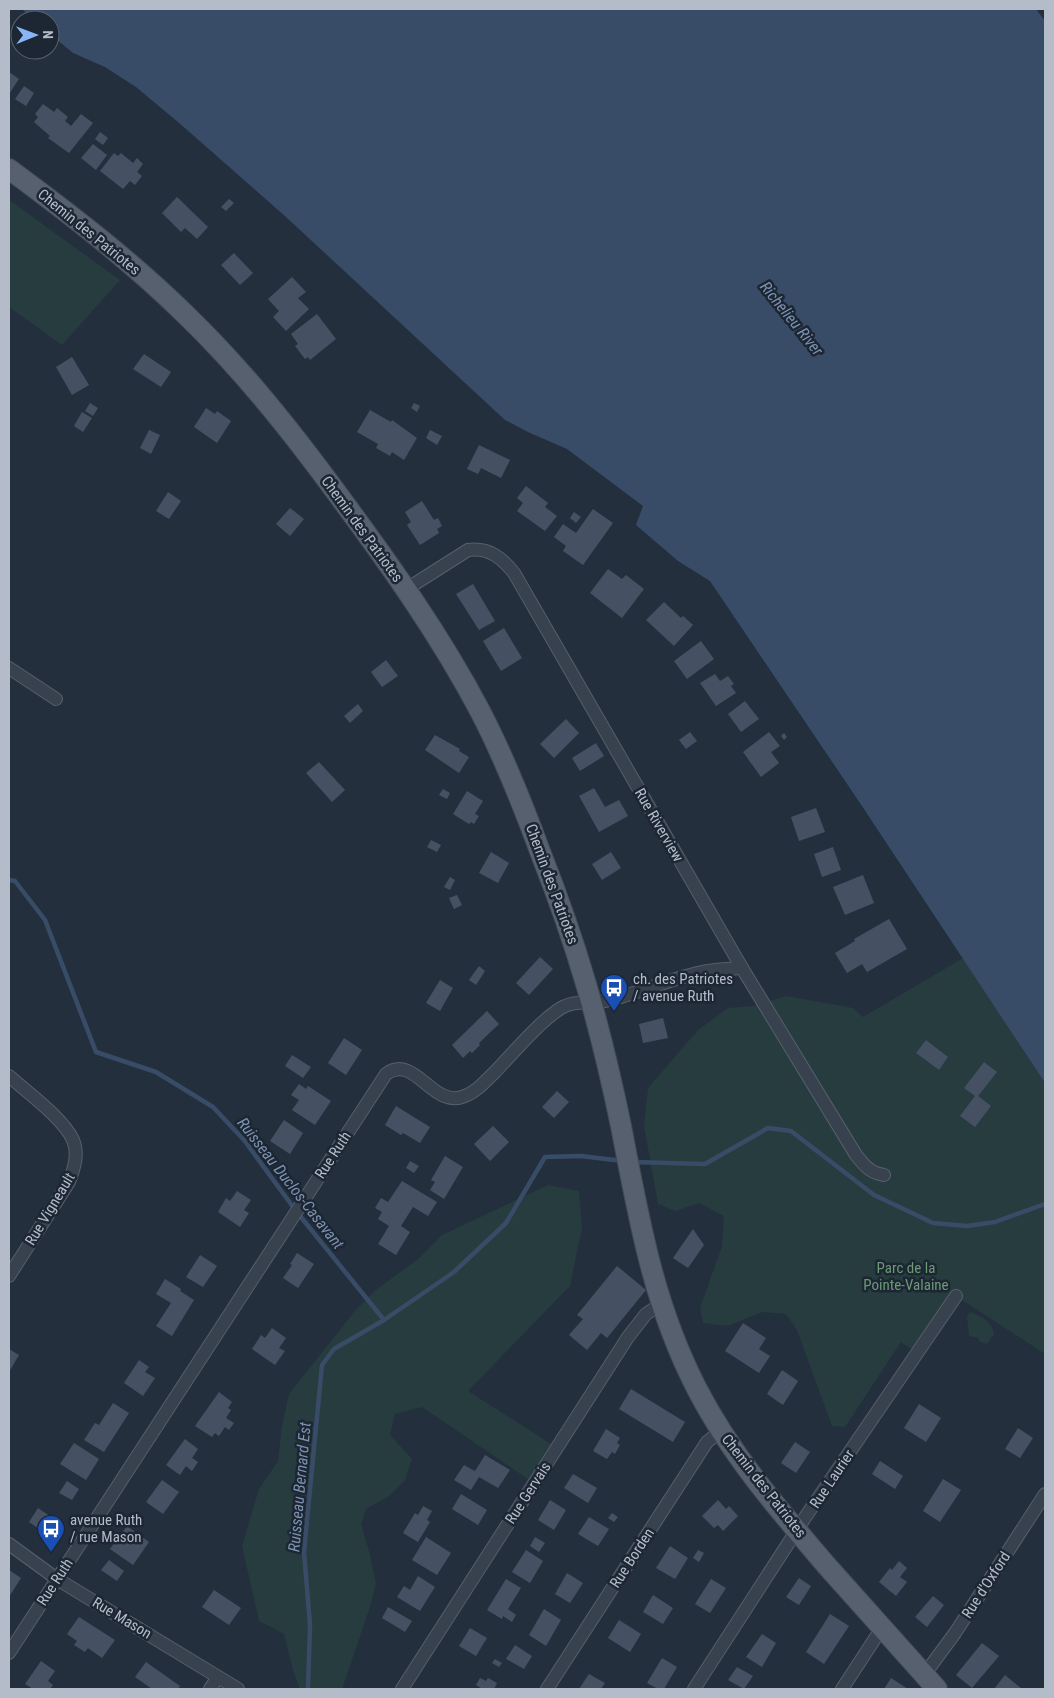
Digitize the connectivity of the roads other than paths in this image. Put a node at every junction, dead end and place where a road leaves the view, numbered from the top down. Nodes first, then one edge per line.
1 (9, 169) edge
2 (405, 590) junction
3 (9, 668) edge
4 (56, 699) dead end
5 (742, 968) junction
6 (592, 1002) junction
7 (9, 1076) edge
8 (884, 1175) dead end
9 (9, 1276) edge
10 (956, 1296) dead end
11 (661, 1304) junction
12 (721, 1431) junction
13 (1045, 1494) edge
14 (797, 1531) junction
15 (9, 1544) edge
16 (57, 1578) junction
17 (884, 1630) junction
18 (9, 1653) edge
19 (218, 1677) junction
20 (930, 1682) edge
21 (210, 1689) edge
22 (238, 1689) edge
23 (402, 1689) edge
24 (547, 1689) edge
25 (694, 1689) edge
26 (842, 1689) edge

1 - 2 main road, Chemin des Patriotes
2 - 5 street, Rue Riverview
2 - 6 main road, Chemin des Patriotes
3 - 4 street
5 - 6 street, Rue Ruth
5 - 8 street, Rue Riverview
6 - 11 main road, Chemin des Patriotes
6 - 16 street, Rue Ruth
7 - 9 street, Rue Vigneault
10 - 14 street, Rue Laurier
11 - 12 main road, Chemin des Patriotes
11 - 23 street, Rue Gervais
12 - 14 main road, Chemin des Patriotes
12 - 24 street, Rue Borden
13 - 20 street, Rue d'Oxford
14 - 17 main road, Chemin des Patriotes
14 - 25 street, Rue Laurier
15 - 16 street, Rue Mason
16 - 18 street, Rue Ruth
16 - 19 street, Rue Mason
17 - 20 main road, Chemin des Patriotes
17 - 26 street
19 - 21 street
19 - 22 street, Rue Mason

